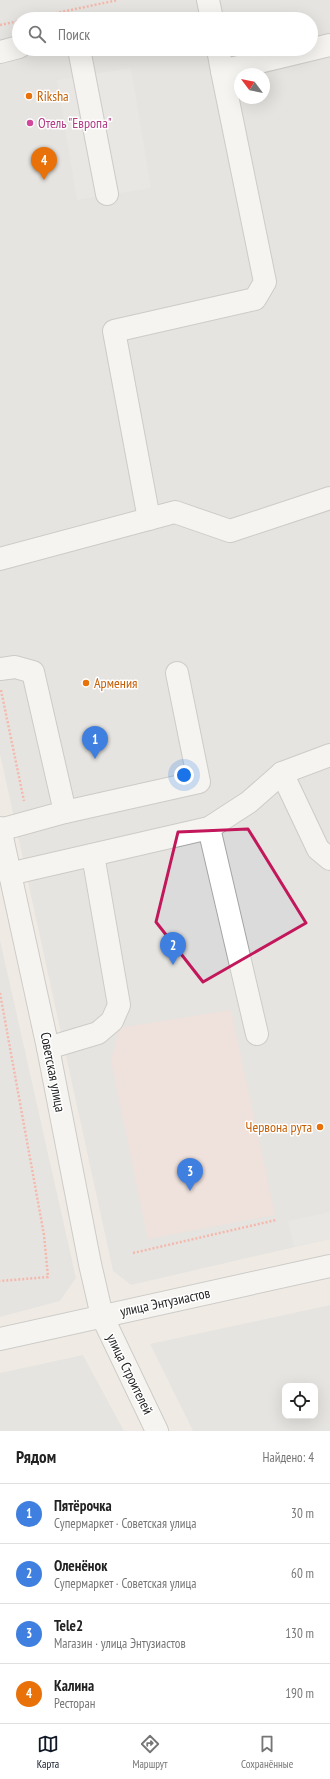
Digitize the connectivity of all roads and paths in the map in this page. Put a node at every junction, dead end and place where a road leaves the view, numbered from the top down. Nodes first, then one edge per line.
1 (118, 0) edge
2 (208, 0) edge
3 (61, 12) edge
4 (211, 12) edge
5 (12, 22) edge
6 (0, 25) edge
7 (330, 45) edge
8 (318, 48) edge
9 (12, 49) edge
10 (0, 52) edge
11 (80, 56) edge
12 (219, 56) edge
13 (284, 56) edge
14 (222, 71) junction
15 (107, 194) dead end
16 (330, 498) edge
17 (149, 519) junction
18 (0, 559) edge
19 (0, 669) edge
20 (177, 673) dead end
21 (0, 688) edge
22 (330, 755) edge
23 (282, 773) junction
24 (65, 812) junction
25 (29, 822) junction
26 (209, 828) junction
27 (0, 829) edge
28 (93, 855) junction
29 (330, 859) edge
30 (9, 874) junction
31 (0, 993) edge
32 (258, 1034) dead end
33 (48, 1048) junction
34 (276, 1220) dead end
35 (133, 1253) dead end
36 (330, 1266) edge
37 (0, 1281) edge
38 (102, 1316) junction
39 (0, 1339) edge
40 (157, 1431) edge

1 - 3 path
2 - 4 street
5 - 6 path
7 - 8 street
9 - 10 street
11 - 15 street
12 - 14 street
13 - 14 street
14 - 17 street
16 - 17 street
17 - 18 street
19 - 24 street
20 - 24 street
21 - 25 path
22 - 23 street
23 - 26 street
23 - 29 street
24 - 25 street
25 - 27 street
26 - 28 street
26 - 32 street
27 - 30 street, Советская улица
28 - 30 street
28 - 33 street
30 - 33 street, Советская улица
31 - 37 path
33 - 38 street, Советская улица
34 - 35 path
36 - 38 street, улица Энтузиастов
38 - 39 street, улица Энтузиастов
38 - 40 street, улица Строителей

